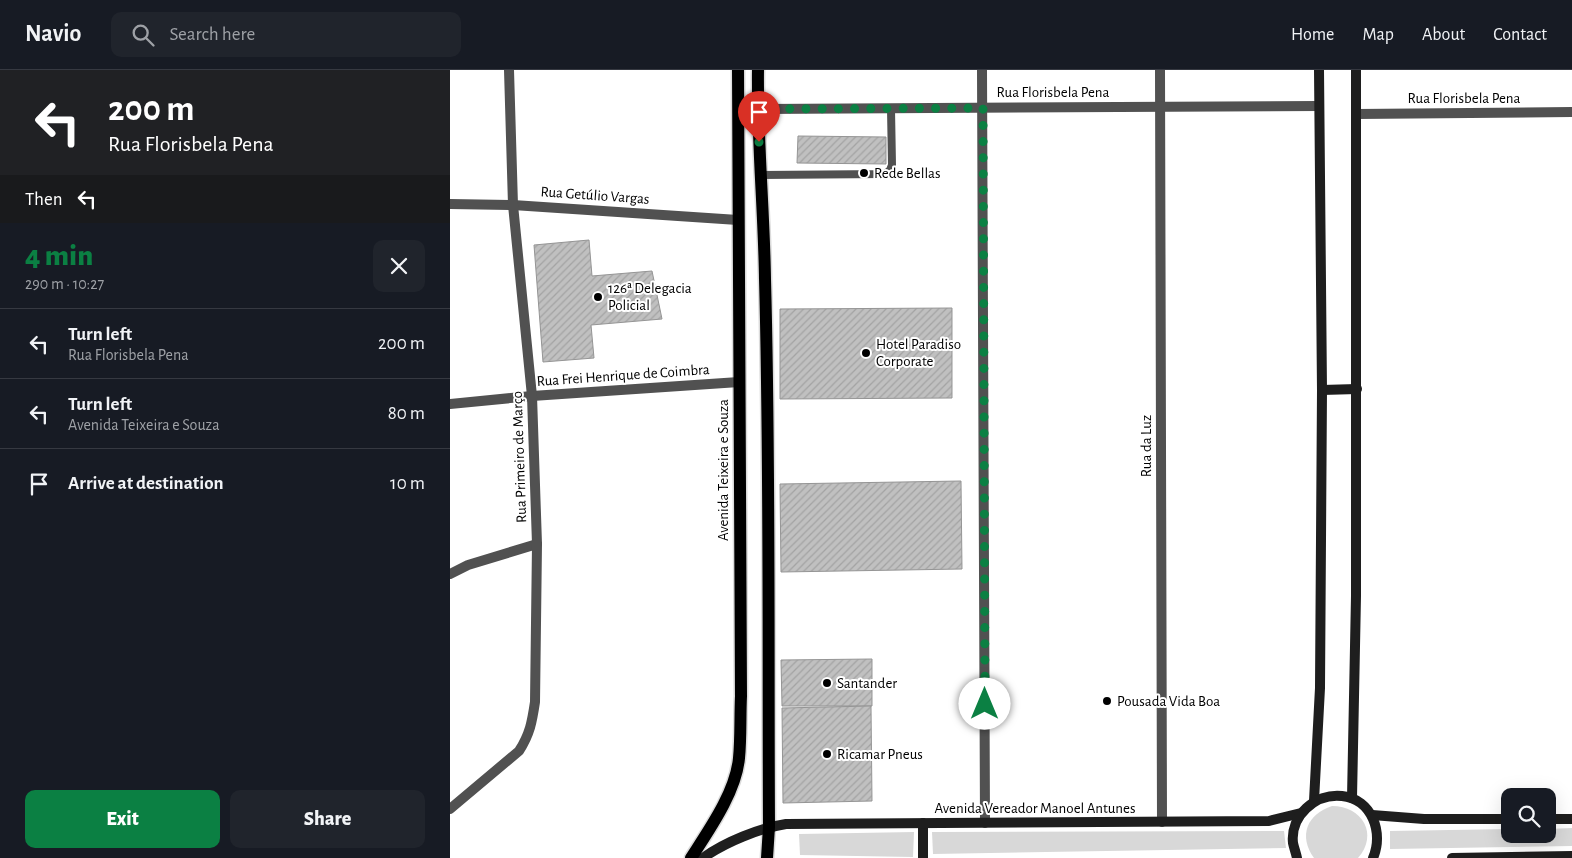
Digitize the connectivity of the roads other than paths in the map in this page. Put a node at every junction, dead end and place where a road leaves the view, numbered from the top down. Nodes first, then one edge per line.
1 (509, 70) edge
2 (738, 70) edge
3 (758, 70) edge
4 (982, 70) edge
5 (1160, 70) edge
6 (1319, 70) edge
7 (1356, 70) edge
8 (1319, 106) junction
9 (1160, 107) junction
10 (983, 108) junction
11 (758, 109) junction
12 (891, 109) junction
13 (1572, 112) edge
14 (1357, 114) junction
15 (761, 174) junction
16 (450, 204) edge
17 (512, 205) junction
18 (738, 220) junction
19 (739, 382) junction
20 (1357, 388) junction
21 (1322, 390) junction
22 (532, 396) junction
23 (450, 404) edge
24 (537, 544) junction
25 (450, 574) edge
26 (1352, 798) junction
27 (1314, 801) junction
28 (450, 809) edge
29 (1301, 813) junction
30 (1372, 815) junction
31 (1501, 819) edge
32 (1556, 819) edge
33 (1572, 819) edge
34 (1162, 822) junction
35 (922, 823) junction
36 (985, 823) junction
37 (769, 827) junction
38 (1572, 856) edge
39 (691, 858) edge
40 (703, 858) edge
41 (767, 858) edge
42 (923, 858) edge
43 (1287, 858) edge
44 (1297, 858) edge
45 (1373, 858) edge
46 (1452, 858) edge

1 - 17 street, Rua Primeiro de Março
2 - 18 main road, Avenida Teixeira e Souza
3 - 11 main road
4 - 10 street
5 - 9 street, Rua da Luz
6 - 8 main road
7 - 14 main road
8 - 9 street, Rua Florisbela Pena
8 - 21 main road
9 - 10 street, Rua Florisbela Pena
9 - 34 street, Rua da Luz
10 - 12 street, Rua Florisbela Pena
10 - 36 street
11 - 12 street, Rua Florisbela Pena
11 - 15 main road
12 - 15 lane
13 - 14 street, Rua Florisbela Pena
14 - 20 main road
15 - 37 main road
16 - 17 street, Rua Getúlio Vargas
17 - 18 street, Rua Getúlio Vargas
17 - 22 street, Rua Primeiro de Março
18 - 19 main road, Avenida Teixeira e Souza
19 - 22 street, Rua Frei Henrique de Coimbra
19 - 39 main road, Avenida Teixeira e Souza
20 - 21 main road
20 - 26 main road
21 - 27 main road
22 - 23 street, Rua Frei Henrique de Coimbra
22 - 24 street, Rua Primeiro de Março
24 - 25 street
24 - 28 street, Rua Primeiro de Março
26 - 27 main road
26 - 30 main road
27 - 29 main road
29 - 34 main road, Avenida Vereador Manoel Antunes
29 - 44 main road
30 - 31 main road
30 - 45 main road
32 - 33 main road
34 - 36 main road, Avenida Vereador Manoel Antunes
35 - 36 main road, Avenida Vereador Manoel Antunes
35 - 37 main road, Avenida Vereador Manoel Antunes
35 - 42 main road
37 - 40 main road, Avenida Vereador Manoel Antunes
37 - 41 main road
38 - 46 main road
43 - 44 main road

